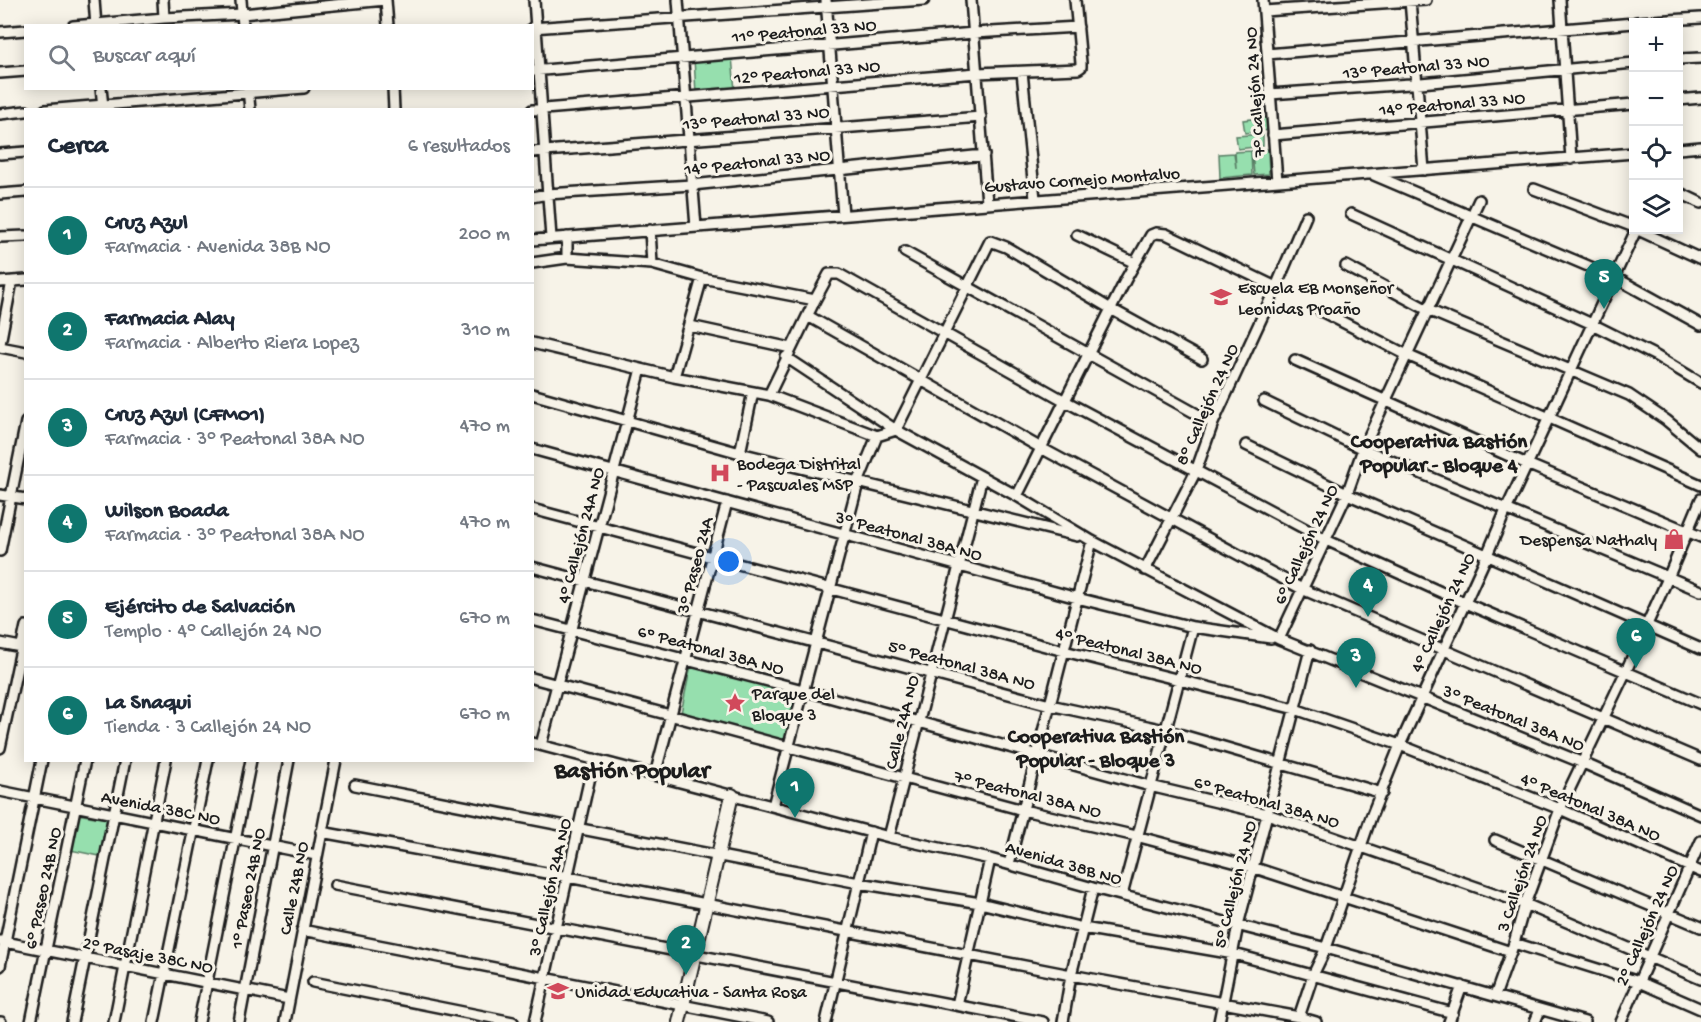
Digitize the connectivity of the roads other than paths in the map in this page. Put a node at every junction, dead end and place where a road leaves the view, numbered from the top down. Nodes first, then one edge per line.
1 (94, 0) edge
2 (163, 0) edge
3 (241, 0) edge
4 (386, 0) edge
5 (534, 0) edge
6 (678, 0) edge
7 (924, 0) edge
8 (971, 0) edge
9 (1075, 0) edge
10 (1263, 0) edge
11 (1426, 0) edge
12 (1560, 0) edge
13 (1410, 1) edge
14 (826, 4) edge
15 (1264, 11) junction
16 (242, 14) junction
17 (164, 18) junction
18 (1701, 18) edge
19 (680, 19) junction
20 (1683, 19) edge
21 (1629, 23) edge
22 (96, 24) edge
23 (106, 24) edge
24 (243, 24) edge
25 (388, 24) edge
26 (1078, 27) junction
27 (534, 28) edge
28 (1562, 28) junction
29 (24, 30) edge
30 (0, 32) edge
31 (974, 33) junction
32 (1413, 43) junction
33 (830, 45) junction
34 (1267, 54) junction
35 (683, 57) junction
36 (1701, 58) edge
37 (1683, 59) edge
38 (1629, 63) edge
39 (1564, 69) junction
40 (24, 71) edge
41 (536, 71) edge
42 (0, 72) edge
43 (1022, 72) junction
44 (977, 73) junction
45 (1417, 84) junction
46 (832, 85) junction
47 (101, 90) edge
48 (267, 90) edge
49 (393, 90) edge
50 (248, 91) edge
51 (1270, 94) junction
52 (686, 97) junction
53 (1701, 98) edge
54 (1683, 100) edge
55 (1629, 104) edge
56 (103, 107) edge
57 (84, 108) edge
58 (250, 108) edge
59 (394, 108) edge
60 (538, 109) edge
61 (1568, 110) junction
62 (24, 111) edge
63 (0, 114) edge
64 (981, 117) junction
65 (1420, 122) junction
66 (836, 127) junction
67 (1273, 135) junction
68 (689, 139) junction
69 (1701, 147) edge
70 (1683, 149) edge
71 (546, 151) junction
72 (24, 152) edge
73 (534, 152) edge
74 (1629, 153) edge
75 (0, 154) edge
76 (984, 155) junction
77 (1571, 159) junction
78 (840, 169) junction
79 (1424, 170) junction
80 (1372, 174) junction
81 (1277, 181) junction
82 (692, 185) junction
83 (1534, 189) dead end
84 (24, 192) edge
85 (0, 194) edge
86 (547, 194) junction
87 (1683, 194) edge
88 (534, 197) edge
89 (1035, 199) junction
90 (1479, 200) dead end
91 (987, 203) junction
92 (1701, 203) edge
93 (1351, 214) dead end
94 (843, 215) junction
95 (1472, 215) junction
96 (1306, 216) dead end
97 (1629, 226) edge
98 (696, 227) junction
99 (650, 230) junction
100 (1634, 234) edge
101 (1646, 234) edge
102 (24, 236) edge
103 (1077, 236) dead end
104 (0, 237) edge
105 (567, 237) junction
106 (551, 238) junction
107 (534, 240) edge
108 (905, 252) dead end
109 (567, 258) junction
110 (1451, 260) junction
111 (1701, 260) edge
112 (534, 263) edge
113 (1135, 263) junction
114 (652, 264) junction
115 (1346, 266) dead end
116 (1614, 277) junction
117 (702, 278) junction
118 (24, 280) edge
119 (12, 281) junction
120 (0, 282) edge
121 (968, 286) junction
122 (1276, 287) junction
123 (815, 300) junction
124 (1111, 309) junction
125 (1428, 310) junction
126 (1321, 311) dead end
127 (808, 316) junction
128 (1592, 324) junction
129 (1701, 325) edge
130 (690, 326) junction
131 (946, 333) junction
132 (534, 343) edge
133 (0, 346) edge
134 (24, 352) edge
135 (789, 353) junction
136 (1089, 354) junction
137 (1407, 355) junction
138 (1202, 359) dead end
139 (1295, 360) dead end
140 (641, 369) junction
141 (1570, 370) junction
142 (674, 377) junction
143 (922, 379) junction
144 (1701, 383) edge
145 (753, 392) junction
146 (534, 395) edge
147 (769, 395) junction
148 (1065, 401) junction
149 (1264, 401) dead end
150 (1385, 402) junction
151 (1550, 417) junction
152 (627, 422) junction
153 (1213, 423) junction
154 (24, 429) edge
155 (896, 430) junction
156 (877, 436) junction
157 (1245, 445) dead end
158 (1041, 448) junction
159 (1363, 449) junction
160 (1701, 449) edge
161 (534, 450) edge
162 (740, 453) junction
163 (1527, 464) junction
164 (614, 471) junction
165 (1196, 471) junction
166 (982, 477) junction
167 (858, 483) junction
168 (1701, 485) edge
169 (1347, 494) junction
170 (5, 495) edge
171 (1017, 496) junction
172 (24, 499) edge
173 (1701, 499) edge
174 (727, 502) junction
175 (534, 510) edge
176 (1506, 510) junction
177 (973, 511) junction
178 (1172, 518) junction
179 (599, 527) junction
180 (1687, 532) junction
181 (844, 534) junction
182 (1701, 537) edge
183 (1090, 540) junction
184 (1326, 540) junction
185 (0, 551) edge
186 (1487, 555) junction
187 (713, 557) junction
188 (959, 566) junction
189 (534, 568) edge
190 (1145, 570) junction
191 (1668, 578) junction
192 (585, 581) junction
193 (830, 588) junction
194 (1302, 589) junction
195 (1701, 591) edge
196 (1077, 598) junction
197 (1465, 603) junction
198 (698, 611) junction
199 (945, 619) junction
200 (534, 620) edge
201 (1646, 626) junction
202 (1193, 627) junction
203 (572, 630) junction
204 (1279, 639) junction
205 (0, 642) edge
206 (816, 643) junction
207 (23, 648) edge
208 (1701, 649) edge
209 (1310, 650) junction
210 (1443, 650) junction
211 (1064, 651) junction
212 (686, 660) junction
213 (1626, 671) junction
214 (931, 673) junction
215 (534, 679) edge
216 (1180, 679) junction
217 (557, 685) junction
218 (803, 690) junction
219 (1422, 697) junction
220 (1701, 704) edge
221 (1050, 705) junction
222 (1295, 709) junction
223 (671, 716) junction
224 (1604, 718) junction
225 (918, 722) junction
226 (1165, 730) junction
227 (537, 744) edge
228 (1400, 745) junction
229 (788, 747) junction
230 (0, 748) edge
231 (1037, 754) junction
232 (594, 759) junction
233 (1701, 760) edge
234 (42, 762) edge
235 (85, 762) edge
236 (125, 762) edge
237 (166, 762) edge
238 (208, 762) edge
239 (250, 762) edge
240 (289, 762) edge
241 (336, 762) edge
242 (1280, 763) junction
243 (1582, 763) junction
244 (655, 775) junction
245 (904, 778) junction
246 (355, 785) dead end
247 (1150, 786) junction
248 (0, 791) edge
249 (1382, 793) junction
250 (732, 795) junction
251 (35, 798) junction
252 (76, 806) junction
253 (772, 806) junction
254 (1560, 809) junction
255 (1023, 810) junction
256 (114, 814) junction
257 (1268, 814) junction
258 (1701, 814) edge
259 (154, 822) junction
260 (579, 829) junction
261 (193, 830) junction
262 (321, 832) junction
263 (871, 832) junction
264 (1136, 836) junction
265 (889, 837) junction
266 (235, 838) junction
267 (1495, 840) dead end
268 (1701, 841) edge
269 (272, 846) junction
270 (1362, 846) junction
271 (316, 855) junction
272 (718, 856) junction
273 (990, 859) junction
274 (1541, 860) junction
275 (1009, 864) junction
276 (1252, 867) junction
277 (1689, 867) junction
278 (1701, 872) edge
279 (568, 877) junction
280 (859, 884) junction
281 (335, 885) dead end
282 (1093, 888) junction
283 (1122, 895) junction
284 (1344, 897) junction
285 (980, 903) junction
286 (706, 904) junction
287 (1525, 904) junction
288 (1669, 914) junction
289 (1238, 925) junction
290 (1701, 927) edge
291 (556, 928) junction
292 (1083, 928) junction
293 (302, 930) junction
294 (847, 931) junction
295 (2, 942) edge
296 (1326, 948) junction
297 (1513, 948) junction
298 (46, 951) junction
299 (695, 954) junction
300 (1234, 954) junction
301 (968, 955) junction
302 (85, 958) junction
303 (1649, 958) junction
304 (0, 966) edge
305 (126, 966) junction
306 (164, 974) junction
307 (1071, 975) junction
308 (1312, 975) junction
309 (545, 979) junction
310 (1701, 979) edge
311 (207, 982) junction
312 (313, 982) dead end
313 (835, 982) junction
314 (1639, 982) junction
315 (1462, 986) junction
316 (245, 990) junction
317 (1495, 996) junction
318 (289, 999) junction
319 (1223, 1004) junction
320 (683, 1005) junction
321 (957, 1005) junction
322 (1701, 1009) edge
323 (1540, 1010) junction
324 (1299, 1017) junction
325 (1451, 1018) edge
326 (31, 1022) edge
327 (72, 1022) edge
328 (114, 1022) edge
329 (154, 1022) edge
330 (199, 1022) edge
331 (238, 1022) edge
332 (285, 1022) edge
333 (513, 1022) edge
334 (535, 1022) edge
335 (679, 1022) edge
336 (768, 1022) edge
337 (826, 1022) edge
338 (1043, 1022) edge
339 (1063, 1022) edge
340 (1219, 1022) edge
341 (1317, 1022) edge
342 (1535, 1022) edge
343 (1585, 1022) edge
344 (1621, 1022) edge

1 - 22 street
2 - 17 street
3 - 16 street
4 - 16 street
4 - 25 street
5 - 27 street
6 - 19 street
7 - 14 street
8 - 31 street
9 - 26 street
10 - 15 street, 7° Callejón 24 NO
11 - 13 street
12 - 28 street
13 - 15 street
13 - 32 street
14 - 19 street
14 - 33 street
15 - 34 street, 7° Callejón 24 NO
16 - 17 street
16 - 24 street
17 - 23 street
18 - 20 street
19 - 27 street
19 - 35 street
21 - 28 street
26 - 31 street, 11° Peatonal 33 NO
26 - 43 street, 12° Peatonal 33 NO
27 - 41 street
28 - 32 street
28 - 39 street
29 - 30 street
31 - 33 street, 11° Peatonal 33 NO
31 - 44 street
32 - 34 street
32 - 45 street
33 - 35 street, 11° Peatonal 33 NO
33 - 46 street
34 - 51 street, 7° Callejón 24 NO
35 - 41 street, 11° Peatonal 33 NO
35 - 52 street
36 - 37 street
38 - 39 street, 13° Peatonal 33 NO
39 - 45 street, 13° Peatonal 33 NO
39 - 61 street
40 - 42 street
41 - 60 street
43 - 44 street, 12° Peatonal 33 NO
43 - 89 street
44 - 46 street, 12° Peatonal 33 NO
44 - 64 street
45 - 51 street, 13° Peatonal 33 NO
45 - 65 street
46 - 52 street, 12° Peatonal 33 NO
46 - 66 street
47 - 56 street
48 - 50 street
49 - 59 street
50 - 56 street
50 - 58 street
51 - 67 street, 7° Callejón 24 NO
52 - 60 street, 12° Peatonal 33 NO
52 - 68 street
53 - 54 street
55 - 61 street, 14° Peatonal 33 NO
56 - 57 street
60 - 71 street
61 - 65 street, 14° Peatonal 33 NO
61 - 77 street
62 - 63 street
64 - 66 street, 13° Peatonal 33 NO
64 - 76 street
65 - 67 street, 14° Peatonal 33 NO
65 - 79 street
66 - 68 street, 13° Peatonal 33 NO
66 - 78 street
67 - 81 street, 7° Callejón 24 NO
68 - 71 street, 13° Peatonal 33 NO
68 - 82 street
69 - 70 street
71 - 73 street, 13° Peatonal 33 NO
71 - 86 street
72 - 75 street
74 - 77 street, Gustavo Cornejo Montalvo
76 - 78 street, 14° Peatonal 33 NO
76 - 91 street
77 - 79 street, Gustavo Cornejo Montalvo
78 - 82 street, 14° Peatonal 33 NO
78 - 94 street
79 - 80 street, Gustavo Cornejo Montalvo
80 - 81 street, Gustavo Cornejo Montalvo
80 - 95 street
81 - 89 street, Gustavo Cornejo Montalvo
82 - 86 street, 14° Peatonal 33 NO
82 - 98 street
83 - 97 street
84 - 85 street
86 - 88 street, 14° Peatonal 33 NO
86 - 106 street
87 - 92 street
89 - 91 street, Gustavo Cornejo Montalvo
90 - 95 street, 6° Callejón 24 NO
91 - 94 street, Gustavo Cornejo Montalvo
93 - 110 street
94 - 98 street, Gustavo Cornejo Montalvo
95 - 110 street, 6° Callejón 24 NO
95 - 116 street
96 - 122 street, 8° Callejón 24 NO
98 - 99 street, Gustavo Cornejo Montalvo
99 - 105 street, Gustavo Cornejo Montalvo
99 - 114 street
100 - 116 street, 4° Callejón 24 NO
101 - 111 street
102 - 104 street
103 - 113 street
105 - 106 street, Gustavo Cornejo Montalvo
105 - 109 street
106 - 107 street, Gustavo Cornejo Montalvo
108 - 121 street
109 - 112 street
109 - 114 street
110 - 125 street, 6° Callejón 24 NO
110 - 128 street
113 - 122 street
113 - 124 street
114 - 117 street
115 - 125 street
116 - 128 street, 4° Callejón 24 NO
116 - 129 street
117 - 123 street
117 - 130 street
118 - 119 street
119 - 120 street
119 - 133 street
121 - 124 street
121 - 131 street
121 - 136 street
122 - 153 street, 8° Callejón 24 NO
123 - 127 street
123 - 131 street
124 - 136 street
124 - 138 street
125 - 137 street, 6° Callejón 24 NO
125 - 141 street
126 - 137 street
127 - 135 street
127 - 143 street
128 - 141 street, 4° Callejón 24 NO
128 - 144 street
130 - 135 street
130 - 142 street
131 - 143 street
131 - 148 street
132 - 140 street
133 - 134 street
135 - 147 street
135 - 155 street, 3° Peatonal 38A NO
136 - 148 street
136 - 153 street
137 - 150 street, 6° Callejón 24 NO
137 - 151 street
139 - 150 street
140 - 142 street
140 - 152 street, 4° Callejón 24A NO
141 - 151 street, 4° Callejón 24 NO
141 - 160 street
142 - 145 street
143 - 155 street
143 - 158 street
145 - 147 street
145 - 162 street
146 - 152 street
147 - 156 street
148 - 158 street
148 - 165 street
149 - 159 street
150 - 159 street, 6° Callejón 24 NO
150 - 163 street
151 - 163 street, 4° Callejón 24 NO
151 - 168 street
152 - 162 street
152 - 164 street, 4° Callejón 24A NO
153 - 165 street, 8° Callejón 24 NO
154 - 170 street
155 - 156 street
155 - 166 street, 3° Peatonal 38A NO
156 - 167 street
157 - 169 street
158 - 171 street
158 - 178 street
159 - 169 street, 6° Callejón 24 NO
159 - 176 street
161 - 164 street, 3° Peatonal 38A NO
162 - 167 street
163 - 176 street, 4° Callejón 24 NO
163 - 180 street
164 - 174 street, 3° Peatonal 38A NO
164 - 179 street, 4° Callejón 24A NO
165 - 178 street, 8° Callejón 24 NO
165 - 184 street
166 - 171 street, 3° Peatonal 38A NO
166 - 177 street, Calle 24A NO
167 - 177 street
167 - 181 street
169 - 184 street, 6° Callejón 24 NO
169 - 186 street
170 - 172 street
170 - 185 street
171 - 183 street, 3° Peatonal 38A NO
173 - 180 street, 3 Callejón 24 NO
174 - 181 street, 3° Peatonal 38A NO
174 - 187 street, 3° Paseo 24A
175 - 179 street, 4° Peatonal 38A NO
176 - 186 street, 4° Callejón 24 NO
176 - 191 street
177 - 183 street
177 - 188 street, Calle 24A NO
178 - 190 street, 8° Callejón 24 NO
178 - 194 street
179 - 187 street, 4° Peatonal 38A NO
179 - 192 street, 4° Callejón 24A NO
180 - 182 street
180 - 191 street, 3 Callejón 24 NO
181 - 188 street, 3° Peatonal 38A NO
181 - 193 street
183 - 190 street, 3° Peatonal 38A NO
183 - 196 street
184 - 194 street, 6° Callejón 24 NO
184 - 197 street
186 - 197 street, 4° Callejón 24 NO
186 - 201 street
187 - 193 street, 4° Peatonal 38A NO
187 - 198 street, 3° Paseo 24A
188 - 196 street, 3° Peatonal 38A NO
188 - 199 street, Calle 24A NO
189 - 192 street, 5° Peatonal 38A NO
190 - 204 street, 3° Peatonal 38A NO
191 - 195 street
191 - 201 street, 3 Callejón 24 NO
192 - 198 street, 5° Peatonal 38A NO
192 - 203 street, 4° Callejón 24A NO
193 - 199 street, 4° Peatonal 38A NO
193 - 206 street
194 - 204 street, 6° Callejón 24 NO
194 - 210 street
196 - 202 street, 3° Peatonal 38A NO
196 - 211 street
197 - 210 street, 4° Callejón 24 NO
197 - 213 street
198 - 206 street, 5° Peatonal 38A NO
198 - 212 street, 3° Paseo 24A
199 - 211 street, 4° Peatonal 38A NO
199 - 214 street, Calle 24A NO
200 - 203 street, 6º Peatonal 38A NO
201 - 208 street
201 - 213 street, 3 Callejón 24 NO
202 - 204 street, 3° Peatonal 38A NO
202 - 216 street
203 - 212 street, 6º Peatonal 38A NO
203 - 217 street, 4° Callejón 24A NO
204 - 209 street, 3° Peatonal 38A NO
205 - 207 street
206 - 214 street, 5° Peatonal 38A NO
206 - 218 street
207 - 230 street
209 - 219 street, 3° Peatonal 38A NO
209 - 222 street, 5° Callejón 24 NO
210 - 219 street, 4° Callejón 24 NO
210 - 224 street
211 - 216 street, 4° Peatonal 38A NO
211 - 221 street
212 - 218 street, 6º Peatonal 38A NO
212 - 223 street, 3° Paseo 24A
213 - 220 street
213 - 224 street, 3 Callejón 24 NO
214 - 221 street, 5° Peatonal 38A NO
214 - 225 street, Calle 24A NO
215 - 217 street, 7° Peatonal 38A NO
216 - 222 street, 4° Peatonal 38A NO
216 - 226 street
217 - 223 street, 7° Peatonal 38A NO
217 - 227 street, 4° Callejón 24A NO
218 - 225 street, 6º Peatonal 38A NO
218 - 229 street
219 - 228 street, 4° Callejón 24 NO
219 - 243 street, 3° Peatonal 38A NO
221 - 226 street, 5° Peatonal 38A NO
221 - 231 street
222 - 228 street, 4° Peatonal 38A NO
222 - 242 street, 5° Callejón 24 NO
223 - 229 street, 7° Peatonal 38A NO
223 - 244 street, 3° Paseo 24A
224 - 233 street
224 - 243 street, 3 Callejón 24 NO
225 - 231 street, 6º Peatonal 38A NO
225 - 245 street, Calle 24A NO
226 - 242 street, 5° Peatonal 38A NO
226 - 247 street
227 - 232 street, Avenida 38B NO
228 - 249 street, 4° Callejón 24 NO
228 - 254 street, 4° Peatonal 38A NO
229 - 245 street, 7° Peatonal 38A NO
229 - 253 street
231 - 247 street, 6º Peatonal 38A NO
231 - 255 street
232 - 244 street, Avenida 38B NO
232 - 260 street, 3° Callejón 24A NO
234 - 251 street
235 - 252 street, 6° Paseo 24B NO
236 - 256 street
237 - 259 street
238 - 261 street
239 - 266 street
240 - 269 street, 1° Paseo 24B NO
241 - 262 street, Calle 24B NO
242 - 249 street, 5° Peatonal 38A NO
242 - 257 street, 5° Callejón 24 NO
243 - 254 street, 3 Callejón 24 NO
243 - 258 street, 3° Peatonal 38A NO
244 - 250 street, Avenida 38B NO
245 - 255 street, 7° Peatonal 38A NO
245 - 265 street, Calle 24A NO
246 - 260 street
247 - 257 street, 6º Peatonal 38A NO
247 - 264 street
248 - 251 street, Avenida 38C NO
249 - 270 street, 4° Callejón 24 NO
250 - 253 street, Avenida 38B NO
250 - 272 main road
251 - 252 street, Avenida 38C NO
251 - 295 street
252 - 256 street, Avenida 38C NO
252 - 298 street, 6° Paseo 24B NO
253 - 263 street, Avenida 38B NO
254 - 274 street, 3 Callejón 24 NO
254 - 277 street, 4° Peatonal 38A NO
255 - 264 street, 7° Peatonal 38A NO
255 - 275 street
256 - 259 street, Avenida 38C NO
256 - 302 street
257 - 270 street, 6º Peatonal 38A NO
257 - 276 street, 5° Callejón 24 NO
259 - 261 street, Avenida 38C NO
259 - 305 street
260 - 272 street
260 - 279 street, 3° Callejón 24A NO
261 - 266 street, Avenida 38C NO
261 - 306 street
262 - 271 street, Calle 24B NO
262 - 279 street
263 - 265 street, Avenida 38B NO
263 - 280 street
264 - 276 street, 7° Peatonal 38A NO
264 - 283 street
265 - 273 street, Avenida 38B NO
266 - 269 street, Avenida 38C NO
266 - 311 street
267 - 274 street
268 - 277 street, 2° Callejón 24 NO
269 - 271 street, Avenida 38C NO
269 - 316 street, 1° Paseo 24B NO
270 - 284 street, 4° Callejón 24 NO
270 - 287 street, 6º Peatonal 38A NO
271 - 293 street, Calle 24B NO
272 - 280 street
272 - 286 main road
273 - 275 street, Avenida 38B NO
273 - 285 street
274 - 287 street, 3 Callejón 24 NO
274 - 288 street
275 - 282 street, Avenida 38B NO
276 - 284 street, 7° Peatonal 38A NO
276 - 289 street, 5° Callejón 24 NO
277 - 278 street, 4° Peatonal 38A NO
277 - 288 street, 2° Callejón 24 NO
279 - 286 street
279 - 291 street, 3° Callejón 24A NO
280 - 285 street
280 - 294 street
281 - 291 street
282 - 283 street, Avenida 38B NO
282 - 292 street
283 - 289 street, Avenida 38B NO
284 - 296 street, 4° Callejón 24 NO
284 - 297 street, 7° Peatonal 38A NO
285 - 292 street
285 - 301 street
286 - 294 street
286 - 299 main road
287 - 297 street, 3 Callejón 24 NO
287 - 303 street, 6º Peatonal 38A NO
288 - 290 street
288 - 303 street, 2° Callejón 24 NO
289 - 296 street, Avenida 38B NO
289 - 300 street, 5° Callejón 24 NO
291 - 299 street
291 - 309 street, 3° Callejón 24A NO
292 - 300 street
292 - 307 street
293 - 309 street
293 - 318 street, Calle 24B NO
294 - 301 street
294 - 313 street
295 - 298 street, 2° Pasaje 38C NO
295 - 304 street
296 - 308 street, 4° Callejón 24 NO
296 - 315 street, Avenida 38B NO
297 - 314 street, 7° Peatonal 38A NO
297 - 317 street, 3 Callejón 24 NO
298 - 302 street, 2° Pasaje 38C NO
298 - 326 street, 6° Paseo 24B NO
299 - 313 street
299 - 320 main road
300 - 308 street
300 - 319 street, 5° Callejón 24 NO
301 - 307 street
301 - 321 street
302 - 305 street, 2° Pasaje 38C NO
302 - 327 street
303 - 310 street, 6º Peatonal 38A NO
303 - 314 street, 2° Callejón 24 NO
305 - 306 street, 2° Pasaje 38C NO
305 - 328 street
306 - 311 street, 2° Pasaje 38C NO
306 - 329 street
307 - 319 street
307 - 339 street
308 - 324 street, 4° Callejón 24 NO
308 - 325 street
309 - 320 street
309 - 334 street, 3° Callejón 24A NO
311 - 316 street, 2° Pasaje 38C NO
311 - 330 street
312 - 333 street
313 - 321 street
313 - 337 street
314 - 322 street, 7° Peatonal 38A NO
314 - 344 street, 2° Callejón 24 NO
315 - 317 street, Avenida 38B NO
315 - 325 street
316 - 318 street, 2° Pasaje 38C NO
316 - 331 street, 1° Paseo 24B NO
317 - 323 street, Avenida 38B NO
318 - 332 street, Calle 24B NO
319 - 324 street
319 - 340 street, 5° Callejón 24 NO
320 - 335 main road
320 - 336 street
321 - 338 street
323 - 342 street
323 - 343 street, Avenida 38B NO
324 - 341 street

